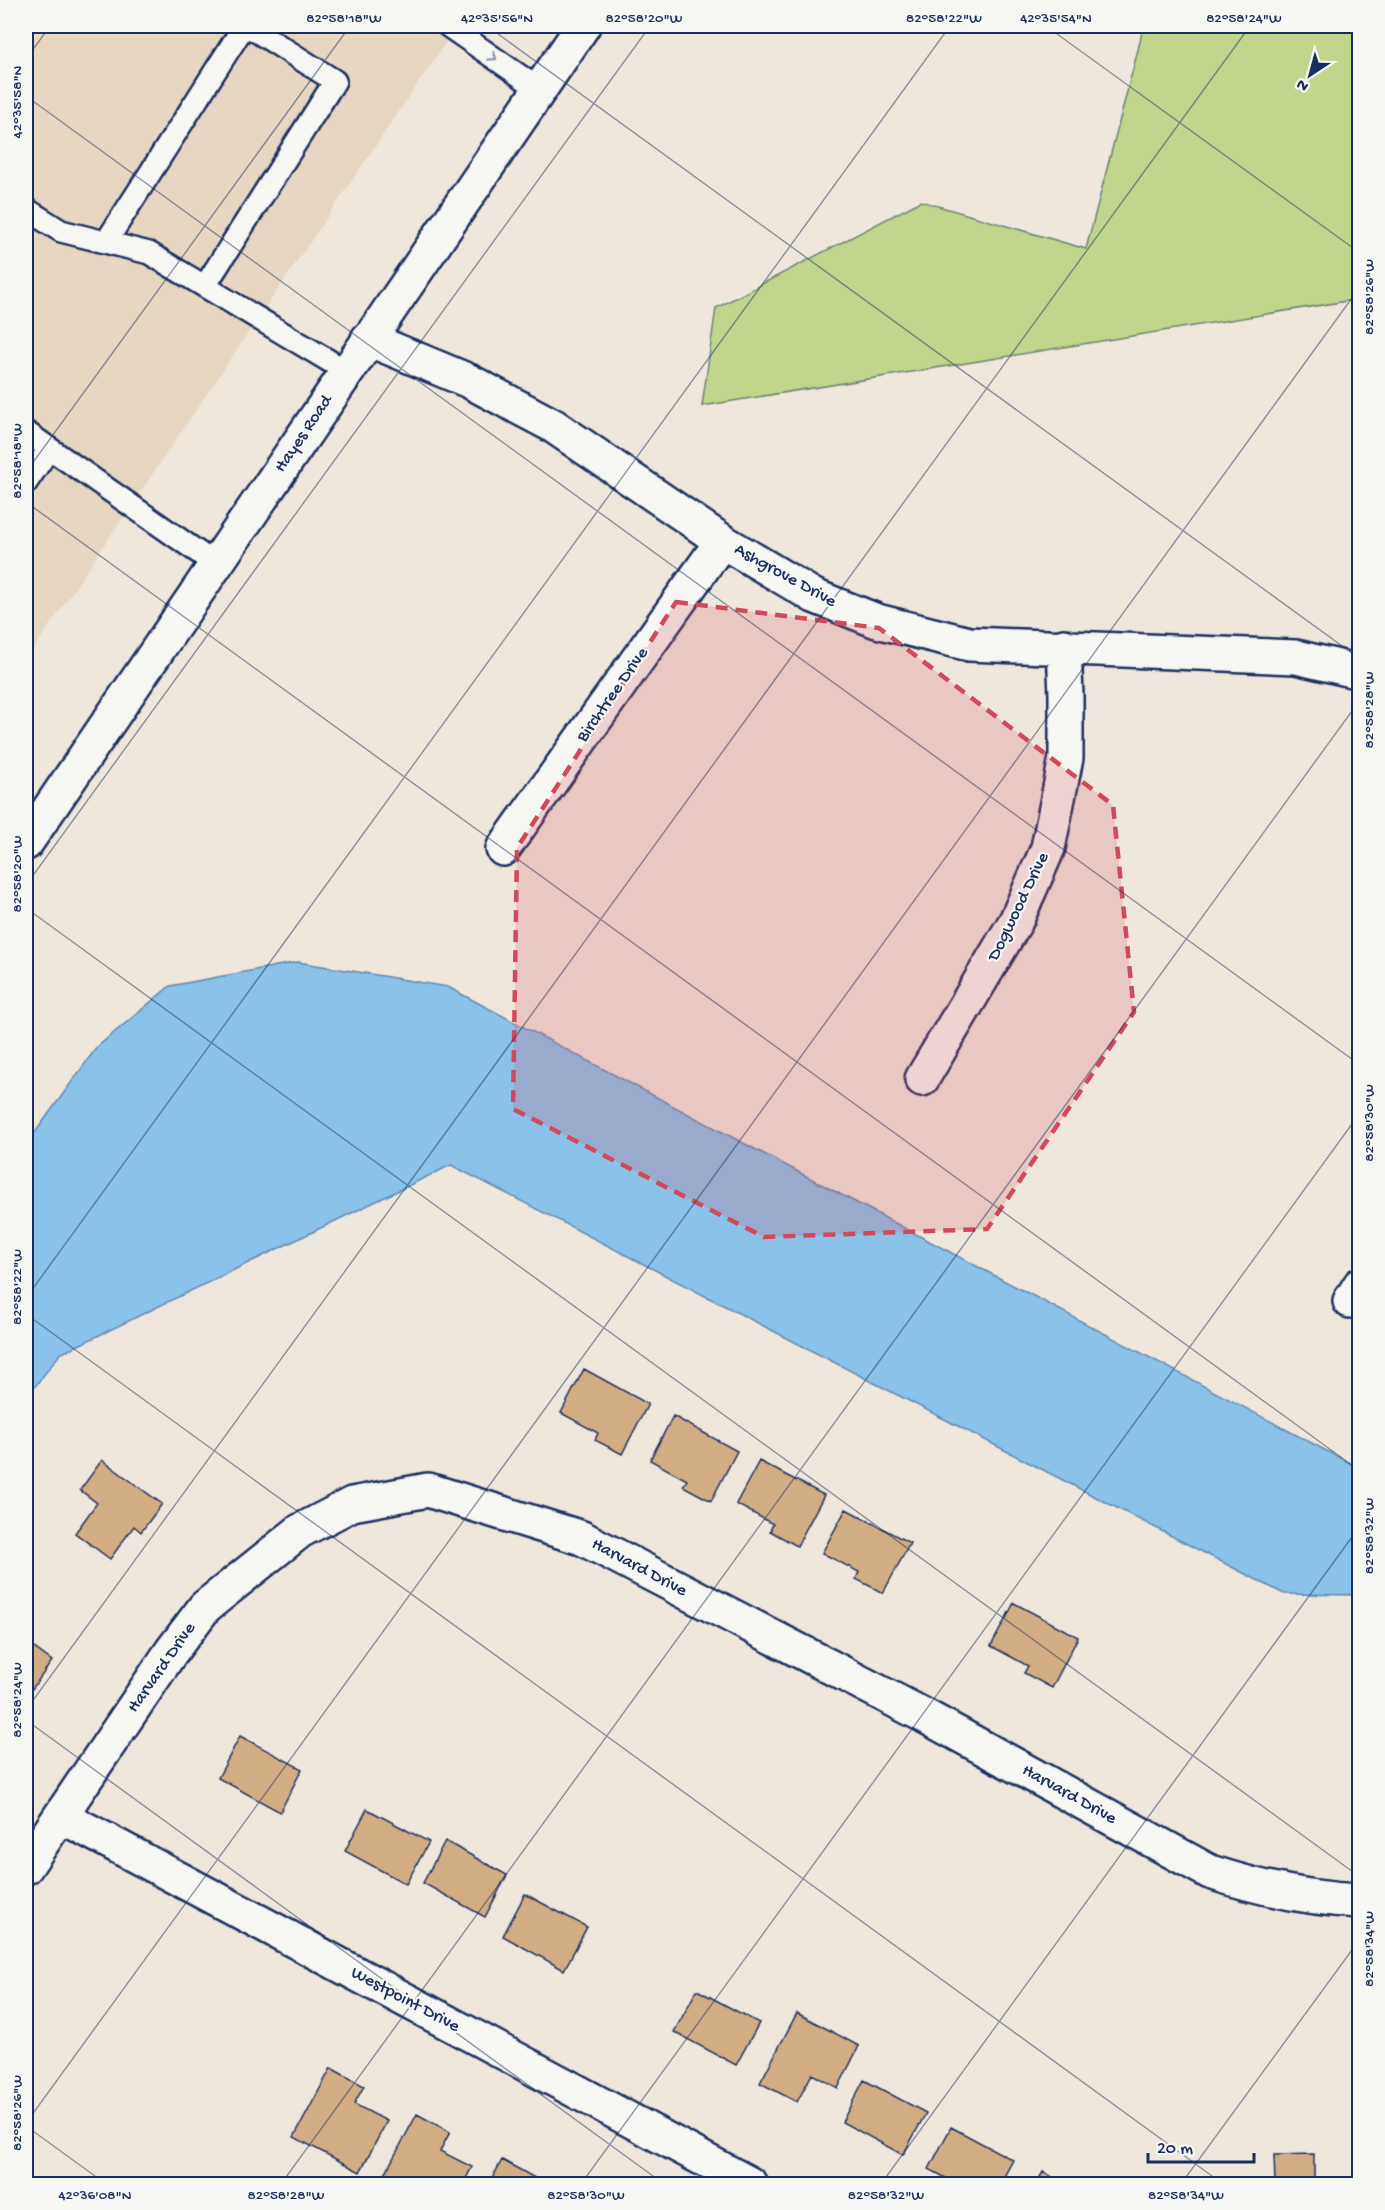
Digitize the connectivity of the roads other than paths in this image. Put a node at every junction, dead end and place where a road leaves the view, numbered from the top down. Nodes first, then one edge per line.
1 (246, 26) edge
2 (448, 26) edge
3 (583, 26) edge
4 (539, 89) junction
5 (26, 209) edge
6 (106, 242) junction
7 (204, 286) junction
8 (368, 339) junction
9 (346, 371) junction
10 (26, 432) edge
11 (50, 449) junction
12 (26, 483) edge
13 (722, 541) junction
14 (216, 564) junction
15 (1064, 646) junction
16 (1359, 672) edge
17 (26, 843) edge
18 (503, 849) dead end
19 (922, 1078) dead end
20 (61, 1816) junction
21 (26, 1867) edge
22 (1359, 1901) edge
23 (750, 2184) edge

1 - 6 lane
1 - 7 lane
2 -> 4 lane
3 - 4 street, Hayes Road
4 - 8 street, Hayes Road
5 - 6 lane
6 - 7 lane
7 - 9 lane
8 - 9 street, Hayes Road
8 - 13 street, Ashgrove Drive
9 - 14 street, Hayes Road
10 - 11 lane
11 - 12 lane
11 - 14 lane
13 - 15 street, Ashgrove Drive
13 - 18 street, Birchtree Drive
14 - 17 street, Hayes Road
15 - 16 street, Ashgrove Drive
15 - 19 street, Dogwood Drive
20 - 21 street, Harvard Drive
20 - 22 street, Harvard Drive
20 - 23 street, Westpoint Drive

